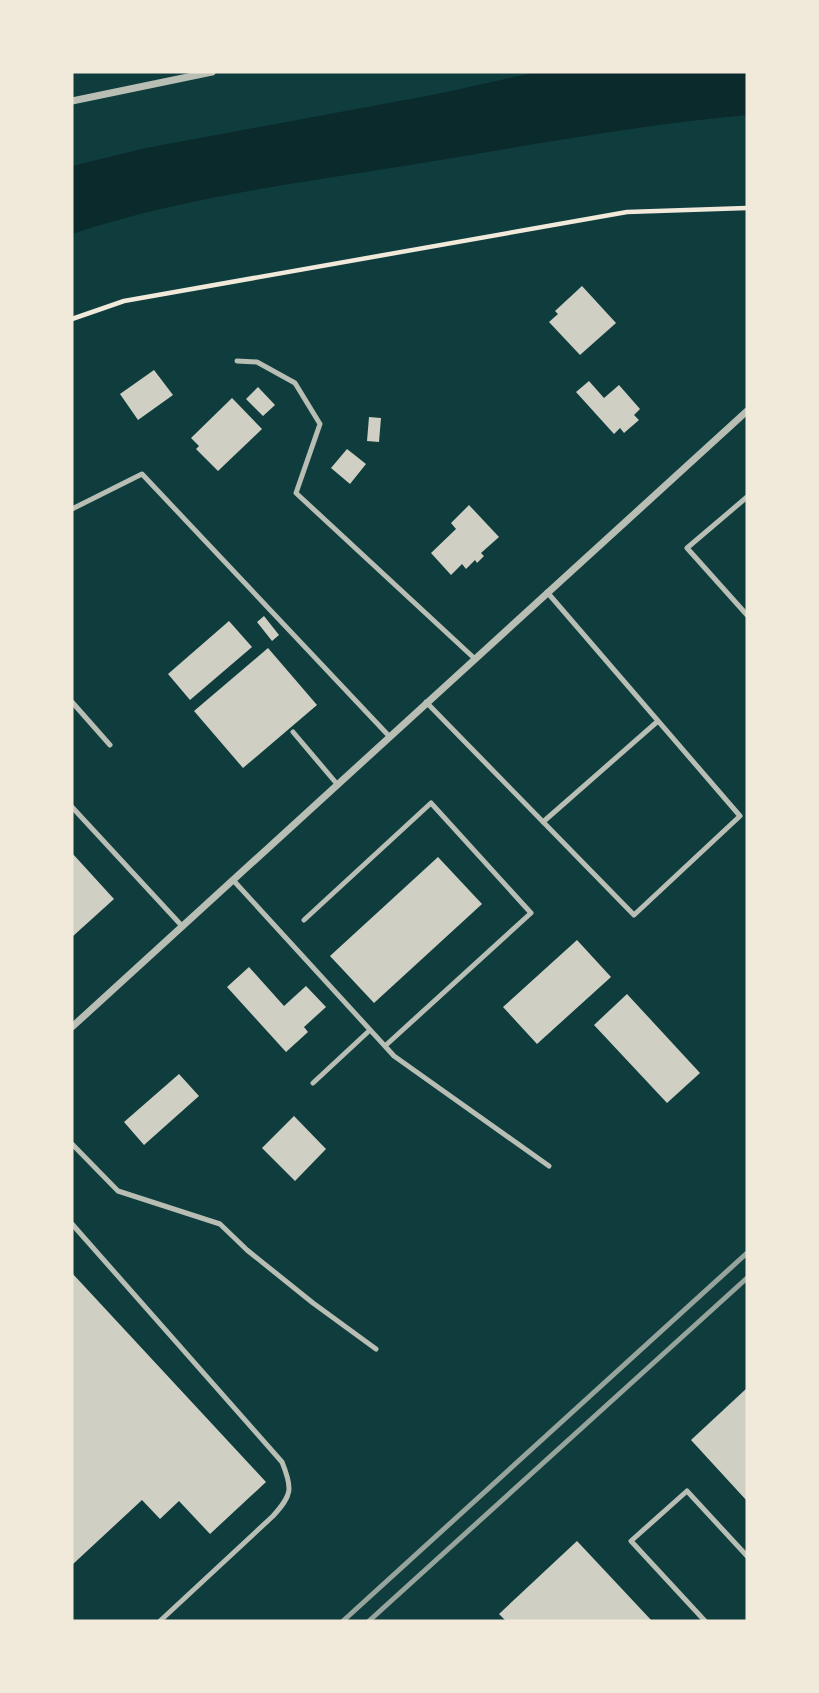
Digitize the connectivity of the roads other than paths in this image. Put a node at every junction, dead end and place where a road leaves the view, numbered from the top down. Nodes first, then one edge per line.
1 (212, 72) edge
2 (72, 101) edge
3 (237, 361) dead end
4 (747, 411) edge
5 (747, 496) edge
6 (72, 509) edge
7 (547, 592) junction
8 (747, 615) edge
9 (474, 658) junction
10 (72, 702) edge
11 (426, 702) junction
12 (658, 721) junction
13 (293, 732) dead end
14 (389, 736) junction
15 (110, 746) dead end
16 (337, 784) junction
17 (72, 807) edge
18 (543, 822) junction
19 (233, 880) junction
20 (304, 920) dead end
21 (182, 926) junction
22 (72, 1027) edge
23 (370, 1030) junction
24 (385, 1046) junction
25 (313, 1083) dead end
26 (72, 1144) edge
27 (549, 1166) dead end
28 (72, 1224) edge
29 (376, 1349) dead end
30 (747, 1556) edge
31 (160, 1621) edge
32 (705, 1621) edge

1 - 2 street
3 - 9 lane
4 - 7 street
5 - 8 lane
6 - 14 lane
7 - 9 street
7 - 12 lane
9 - 11 street
10 - 15 lane
11 - 14 street
11 - 18 lane
12 - 18 lane
12 - 18 lane
13 - 16 lane
14 - 16 street
16 - 19 street
17 - 21 lane
19 - 21 street
19 - 23 lane
20 - 24 lane
21 - 22 street
23 - 24 lane
23 - 25 lane
24 - 27 lane
26 - 29 lane
28 - 31 lane
30 - 32 lane

